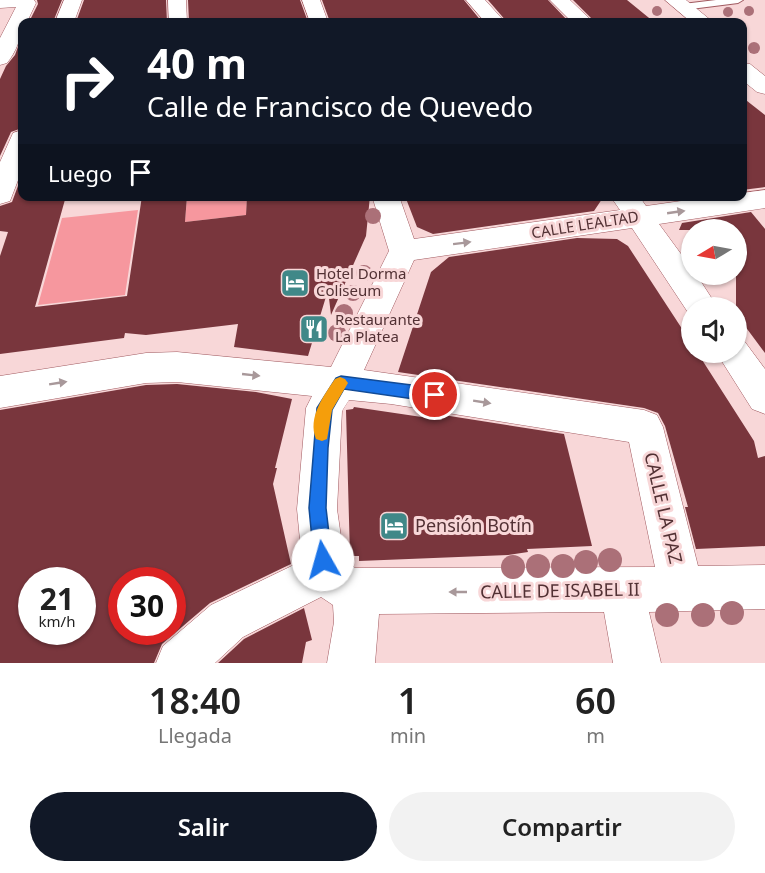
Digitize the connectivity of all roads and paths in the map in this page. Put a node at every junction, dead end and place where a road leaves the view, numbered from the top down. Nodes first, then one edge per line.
1 (73, 0) edge
2 (177, 0) edge
3 (311, 0) edge
4 (475, 0) edge
5 (559, 0) edge
6 (655, 0) edge
7 (738, 0) edge
8 (0, 2) edge
9 (680, 10) edge
10 (20, 18) edge
11 (66, 18) edge
12 (178, 18) edge
13 (318, 18) edge
14 (491, 18) edge
15 (579, 18) edge
16 (695, 18) edge
17 (18, 22) edge
18 (747, 56) edge
19 (0, 59) edge
20 (765, 70) edge
21 (747, 73) edge
22 (765, 87) edge
23 (15, 154) edge
24 (0, 195) edge
25 (387, 201) edge
26 (755, 204) edge
27 (631, 207) edge
28 (404, 251) junction
29 (694, 297) edge
30 (741, 363) edge
31 (341, 382) junction
32 (0, 392) edge
33 (765, 398) edge
34 (340, 581) junction
35 (765, 587) edge
36 (682, 589) junction
37 (622, 591) junction
38 (180, 663) edge
39 (351, 663) edge
40 (637, 663) edge

1 - 11 street
2 - 12 street
3 - 13 street
4 - 14 street
5 - 15 street
6 - 9 street
7 - 9 lane
8 - 10 street
9 - 16 street
17 - 19 street
18 - 20 street
21 - 22 street
23 - 24 street
25 - 28 street
27 -> 26 street, CALLE LEALTAD
28 -> 27 street, CALLE LEALTAD
27 - 29 street
28 - 31 street
30 - 33 street
32 -> 31 street
31 - 34 street
31 -> 36 street, CALLE LA PAZ
37 -> 34 street, CALLE DE ISABEL II
34 - 38 street
34 - 39 street
35 - 36 street, CALLE DE ISABEL II
36 - 37 street, CALLE DE ISABEL II
37 - 40 street

